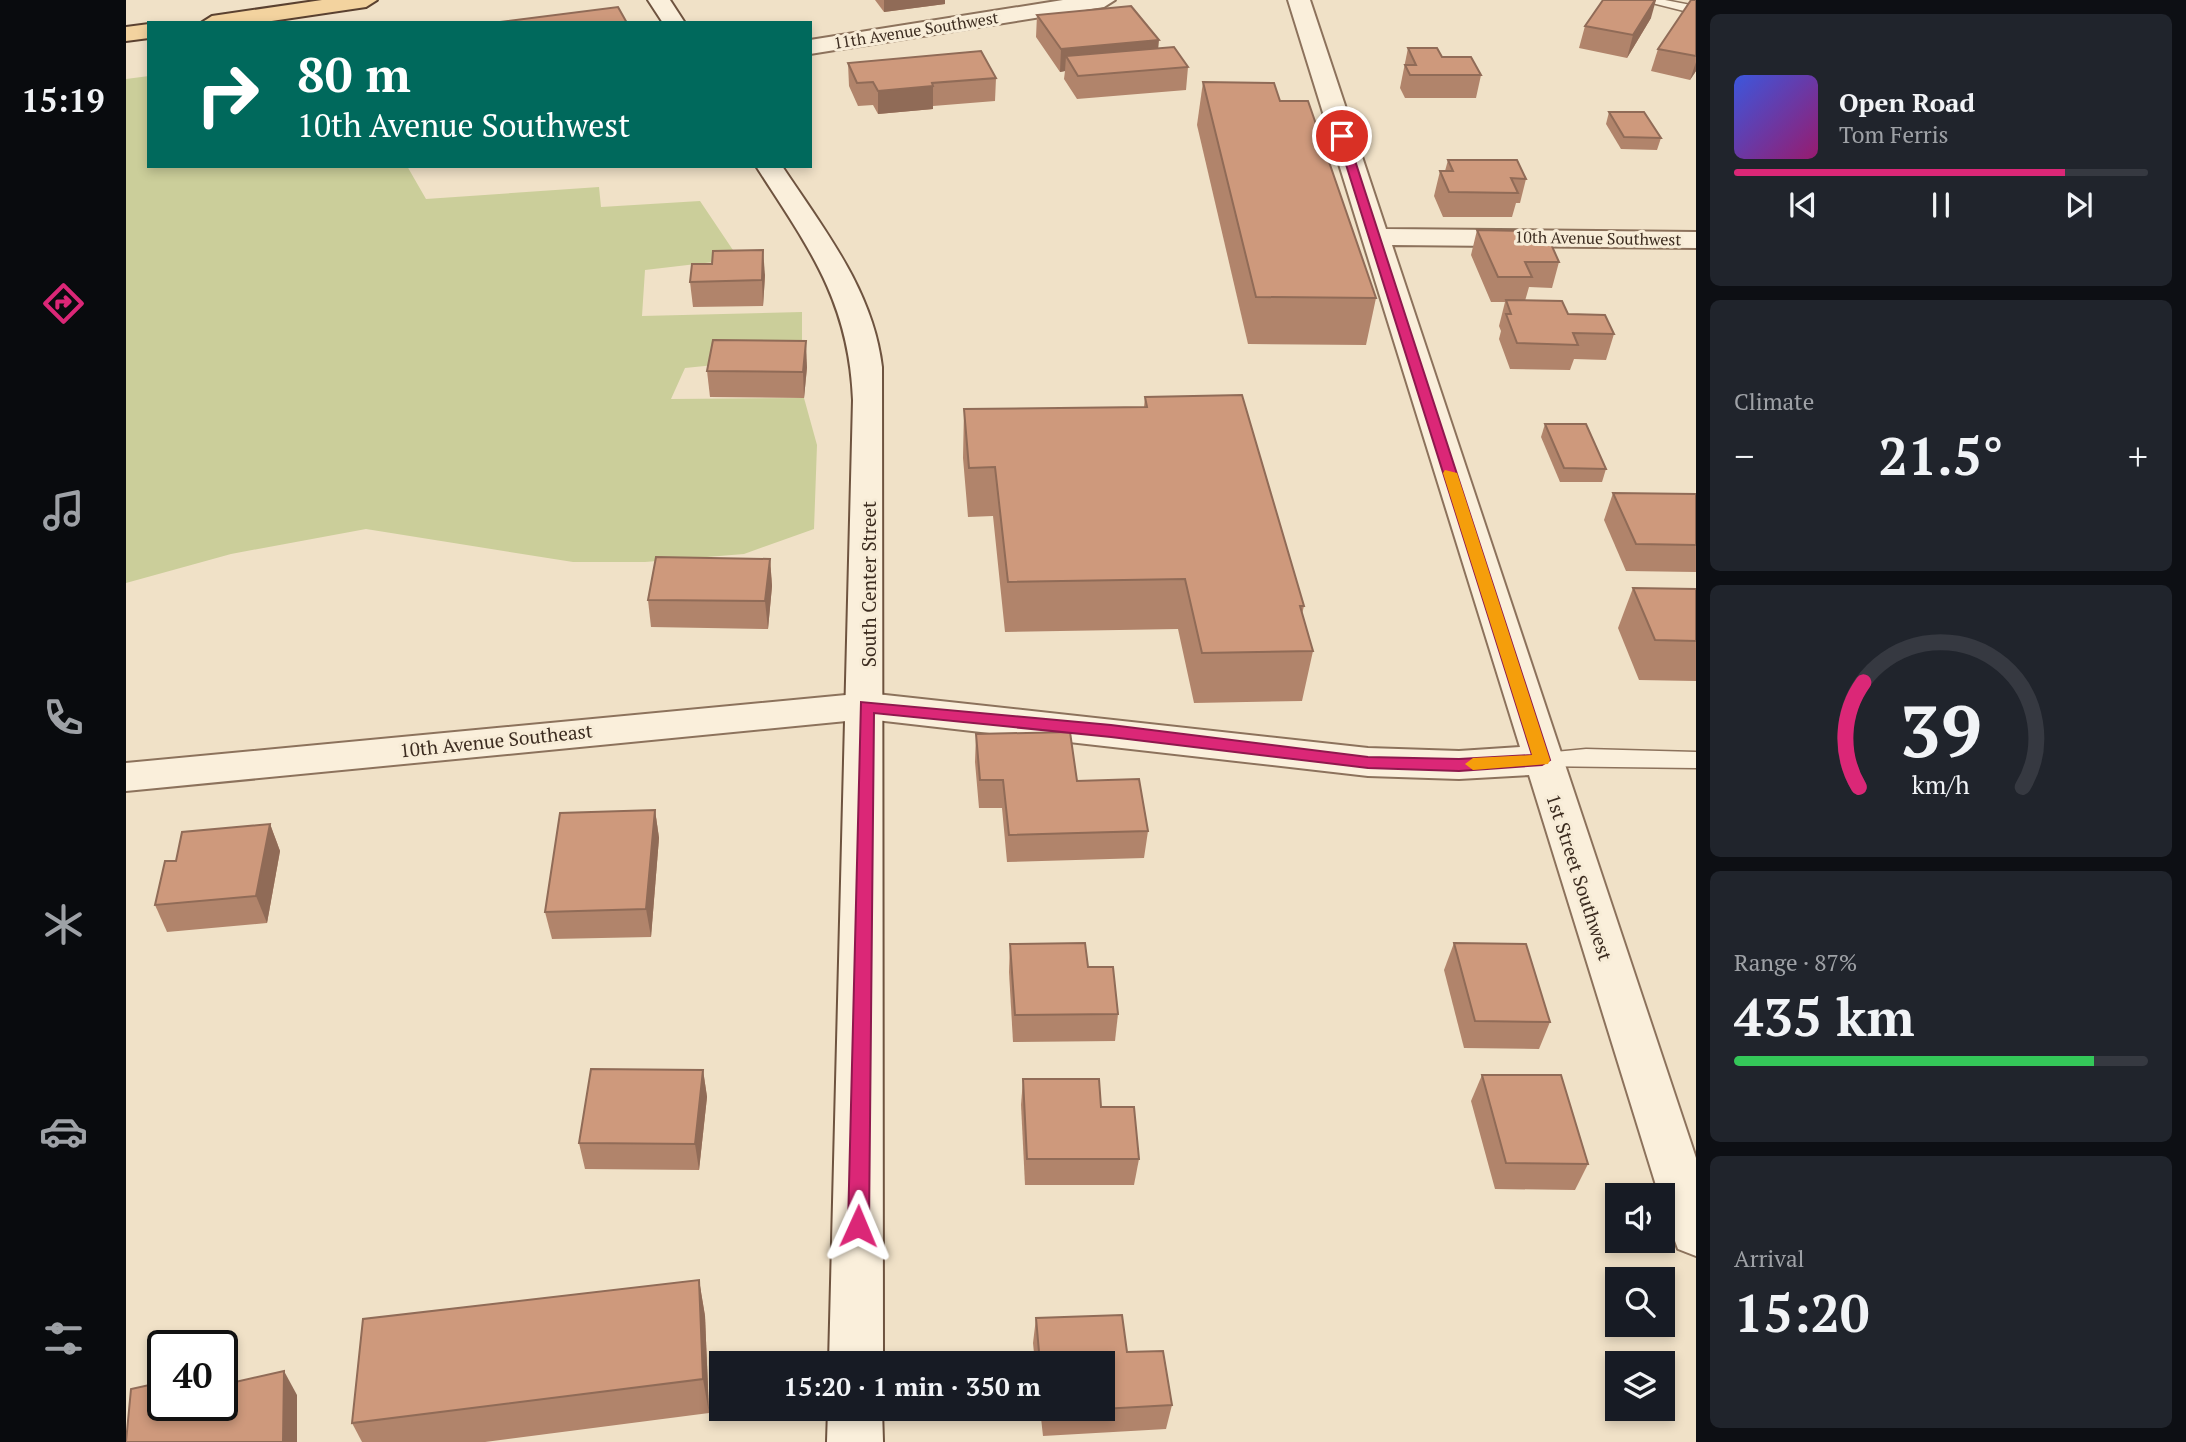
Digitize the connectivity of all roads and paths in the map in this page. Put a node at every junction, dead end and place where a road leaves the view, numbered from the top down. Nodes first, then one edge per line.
1 (366, 0) edge
2 (659, 0) edge
3 (1104, 0) edge
4 (1299, 0) edge
5 (1646, 0) edge
6 (1696, 10) edge
7 (225, 21) edge
8 (673, 21) edge
9 (147, 31) edge
10 (126, 34) edge
11 (812, 47) edge
12 (770, 168) edge
13 (1374, 237) junction
14 (1696, 240) edge
15 (867, 706) junction
16 (1542, 760) junction
17 (1696, 760) edge
18 (126, 777) edge
19 (1696, 1233) edge
20 (856, 1351) edge
21 (855, 1421) edge
22 (855, 1442) edge

1 - 7 main road
2 - 8 street
3 - 11 street, 11th Avenue Southwest
4 - 13 street, 1st Street Southwest
5 - 6 lane
9 - 10 main road
12 - 15 street, South Center Street
13 - 14 street, 10th Avenue Southwest
13 - 16 street, 1st Street Southwest
15 - 16 street
15 - 18 street, 10th Avenue Southeast
15 - 20 street, South Center Street
16 - 17 lane
16 - 19 street, 1st Street Southwest
21 - 22 street

